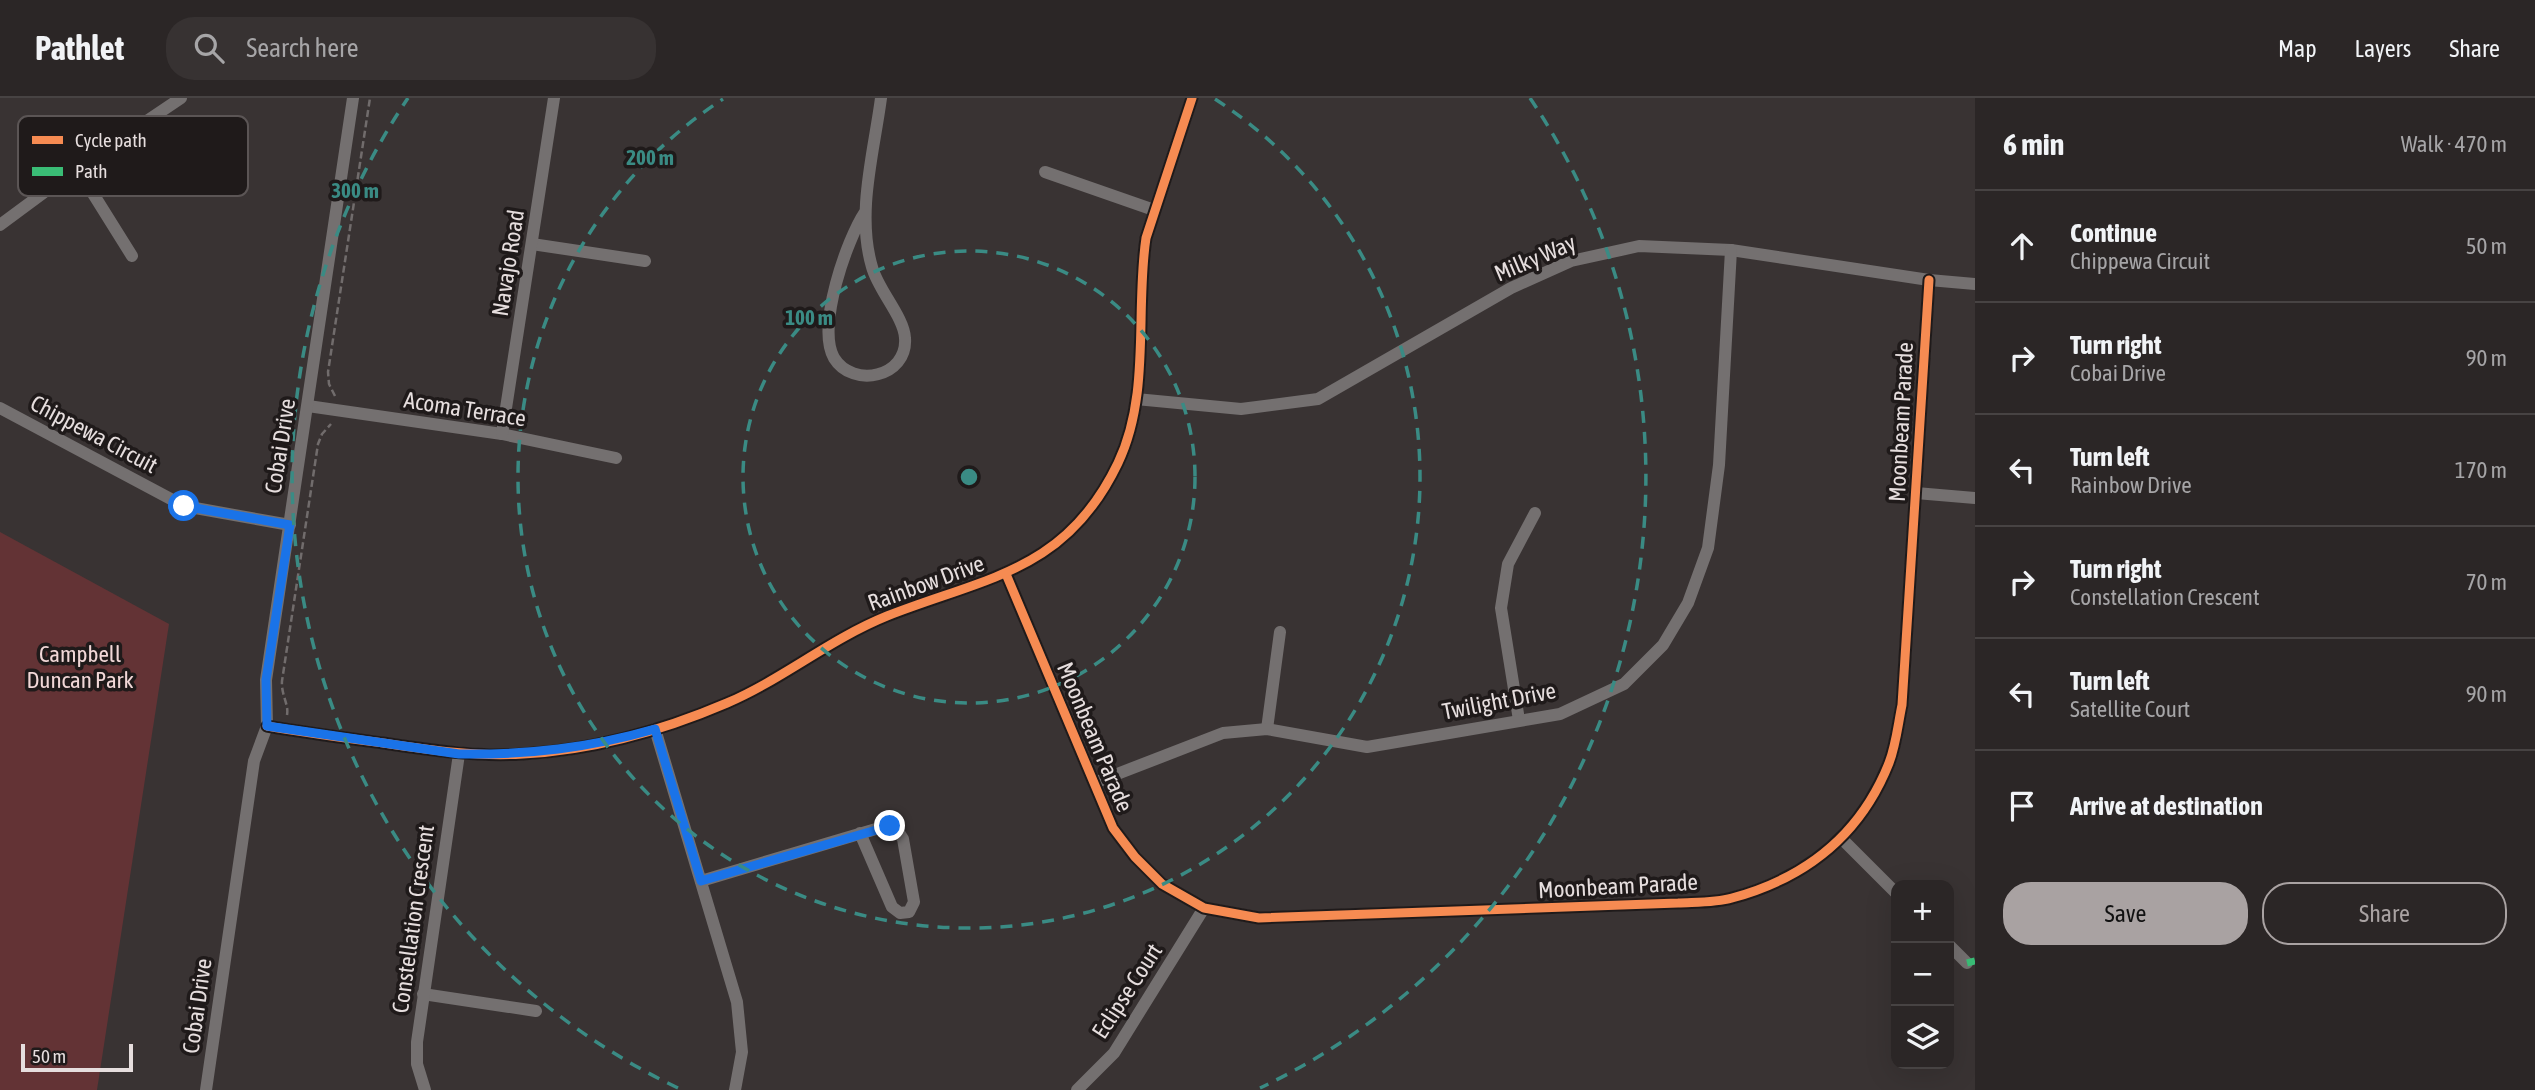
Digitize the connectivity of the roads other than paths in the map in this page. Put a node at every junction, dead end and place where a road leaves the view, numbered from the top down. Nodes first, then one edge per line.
1 (181, 98) edge
2 (353, 98) edge
3 (554, 98) edge
4 (881, 98) edge
5 (1192, 98) edge
6 (154, 116) edge
7 (1045, 173) dead end
8 (39, 196) edge
9 (94, 196) edge
10 (1154, 210) junction
11 (865, 212) junction
12 (0, 225) edge
13 (532, 244) junction
14 (1731, 250) junction
15 (132, 256) dead end
16 (645, 261) dead end
17 (1928, 280) junction
18 (1975, 284) edge
19 (1136, 399) junction
20 (308, 405) junction
21 (0, 408) edge
22 (502, 435) junction
23 (616, 458) dead end
24 (1916, 493) junction
25 (1975, 498) edge
26 (1535, 513) dead end
27 (290, 525) junction
28 (1006, 574) junction
29 (1280, 632) dead end
30 (1518, 720) junction
31 (267, 726) junction
32 (655, 729) junction
33 (1267, 729) junction
34 (459, 754) junction
35 (1094, 783) junction
36 (860, 833) junction
37 (1842, 839) junction
38 (701, 881) junction
39 (1891, 889) edge
40 (1204, 908) junction
41 (1954, 950) edge
42 (1967, 963) dead end
43 (423, 994) junction
44 (536, 1011) dead end
45 (206, 1090) edge
46 (425, 1090) edge
47 (735, 1090) edge
48 (1077, 1090) edge

1 - 6 street
2 - 20 street, Cobai Drive
3 - 13 street, Navajo Road
4 - 11 street
5 - 10 street, Rainbow Drive
7 - 10 street
8 - 12 street
9 - 15 street
10 - 19 street, Rainbow Drive
11 - 11 street
13 - 16 street
13 - 22 street, Navajo Road
14 - 17 street, Milky Way
14 - 19 street, Milky Way
14 - 30 street, Twilight Drive
17 - 18 street, Milky Way
17 - 24 street, Moonbeam Parade
19 - 28 street, Rainbow Drive
20 - 22 street, Acoma Terrace
20 - 27 street, Cobai Drive
21 - 27 street, Chippewa Circuit
22 - 23 street, Acoma Terrace
24 - 25 street
24 - 37 street, Moonbeam Parade
26 - 30 street
27 - 31 street, Cobai Drive
28 - 32 street, Rainbow Drive
28 - 35 street, Moonbeam Parade
29 - 33 street
30 - 33 street, Twilight Drive
31 - 34 street, Rainbow Drive
31 - 45 street, Cobai Drive
32 - 34 street, Rainbow Drive
32 - 38 street
33 - 35 street, Twilight Drive
34 - 43 street, Constellation Crescent
35 - 40 street, Moonbeam Parade
36 - 36 street
36 - 38 street
37 - 39 street
37 - 40 street, Moonbeam Parade
38 - 47 street
40 - 48 street, Eclipse Court
41 - 42 street
43 - 44 street
43 - 46 street, Constellation Crescent

